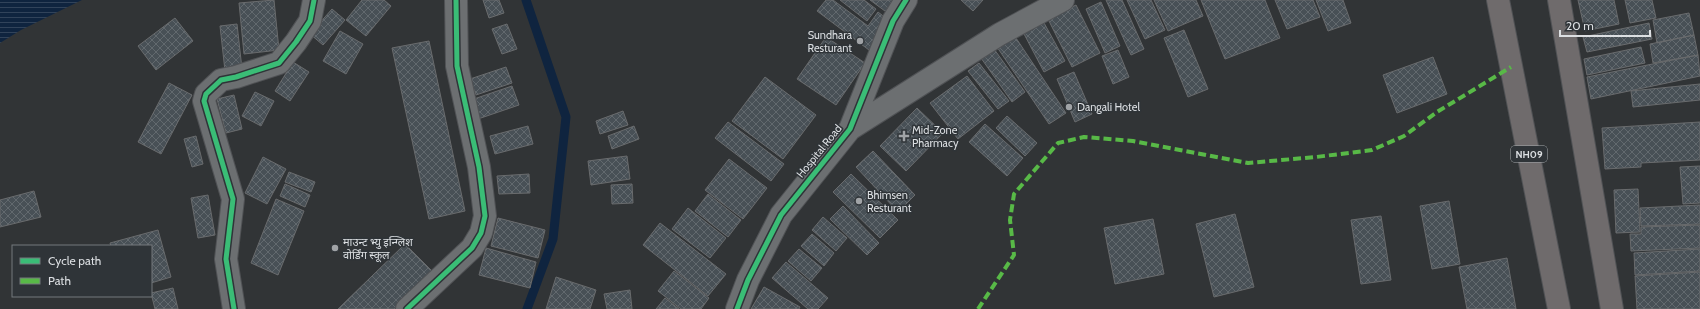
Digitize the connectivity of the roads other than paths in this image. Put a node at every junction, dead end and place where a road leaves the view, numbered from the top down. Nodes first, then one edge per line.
1 (314, 0) edge
2 (456, 0) edge
3 (906, 0) edge
4 (1063, 0) edge
5 (1498, 0) edge
6 (1558, 0) edge
7 (850, 129) junction
8 (234, 309) edge
9 (407, 309) edge
10 (737, 309) edge
11 (1559, 309) edge
12 (1612, 309) edge

1 - 8 street
2 - 9 street
3 - 7 street, Hospital Road
4 - 7 street
5 - 11 main road, NH09
6 - 12 main road
7 - 10 street, Hospital Road

